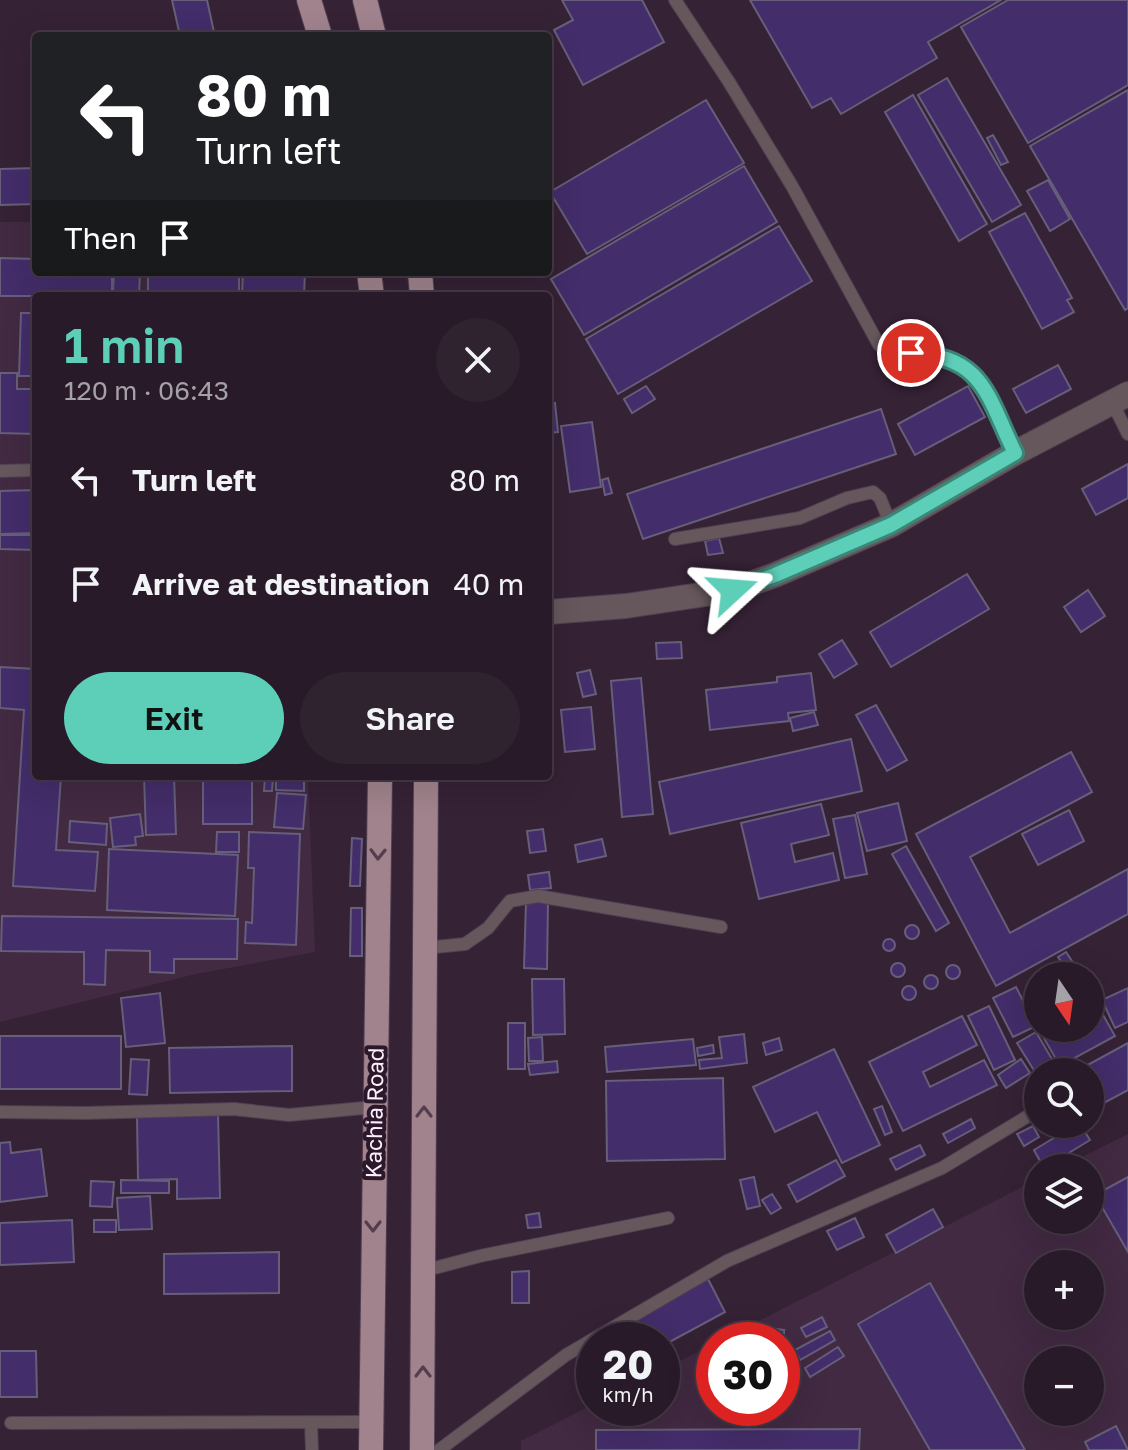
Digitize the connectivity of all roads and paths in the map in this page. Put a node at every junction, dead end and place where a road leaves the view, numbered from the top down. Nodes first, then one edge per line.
1 (309, 0) edge
2 (365, 0) edge
3 (675, 0) edge
4 (319, 32) edge
5 (373, 32) edge
6 (1120, 398) edge
7 (1128, 434) edge
8 (1015, 453) junction
9 (32, 470) edge
10 (0, 471) edge
11 (891, 525) junction
12 (675, 539) dead end
13 (552, 612) edge
14 (380, 780) edge
15 (426, 780) edge
16 (721, 927) dead end
17 (425, 948) junction
18 (374, 1107) junction
19 (0, 1112) edge
20 (1024, 1118) edge
21 (668, 1218) dead end
22 (423, 1271) junction
23 (371, 1422) junction
24 (11, 1423) dead end
25 (311, 1423) junction
26 (312, 1450) edge
27 (371, 1450) edge
28 (422, 1450) edge
29 (439, 1450) edge

1 - 4 main road
2 - 5 main road
3 - 8 lane
6 - 7 lane
6 - 8 street
8 - 11 street
9 - 10 lane
11 - 12 lane
11 - 13 street
14 -> 18 main road, Kachia Road
15 - 17 main road
16 - 17 lane
22 -> 17 main road
18 - 19 lane
18 -> 23 main road, Kachia Road
20 - 29 lane
21 - 22 lane
28 -> 22 main road
23 - 25 lane
23 - 27 main road, Kachia Road
24 - 25 lane
25 - 26 lane

